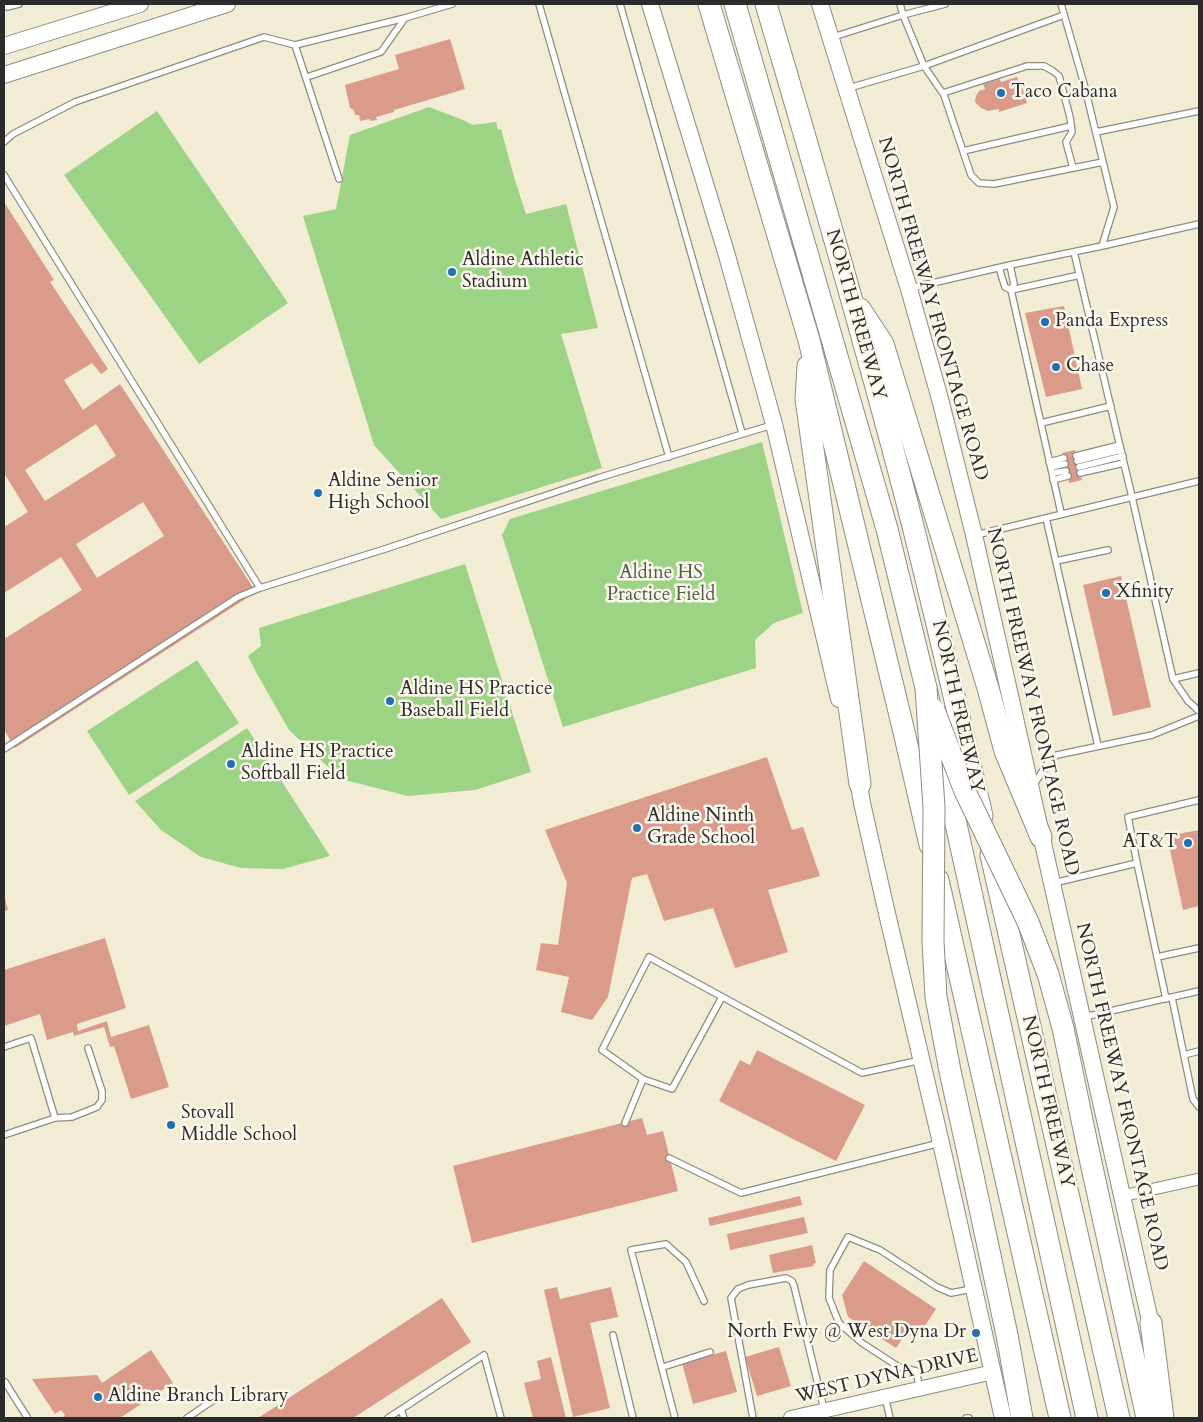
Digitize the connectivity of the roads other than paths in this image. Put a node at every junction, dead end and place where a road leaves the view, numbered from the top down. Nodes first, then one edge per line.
1 (19, 4) edge
2 (140, 4) edge
3 (227, 4) edge
4 (452, 4) edge
5 (539, 4) edge
6 (620, 4) edge
7 (650, 4) edge
8 (709, 4) edge
9 (736, 4) edge
10 (766, 4) edge
11 (820, 4) edge
12 (900, 4) edge
13 (906, 4) edge
14 (945, 4) edge
15 (1061, 4) edge
16 (4, 6) edge
17 (903, 15) junction
18 (1064, 15) junction
19 (405, 18) junction
20 (830, 38) junction
21 (295, 45) junction
22 (4, 46) edge
23 (924, 66) junction
24 (4, 75) edge
25 (307, 78) junction
26 (847, 89) junction
27 (943, 93) junction
28 (1199, 111) edge
29 (1071, 126) junction
30 (1096, 132) junction
31 (4, 142) edge
32 (963, 151) junction
33 (1103, 162) junction
34 (1073, 168) junction
35 (4, 175) edge
36 (339, 179) dead end
37 (1199, 224) edge
38 (1102, 246) junction
39 (1074, 252) junction
40 (1010, 265) junction
41 (1000, 268) junction
42 (1080, 275) junction
43 (909, 289) junction
44 (1011, 290) junction
45 (849, 292) junction
46 (809, 340) junction
47 (1111, 406) junction
48 (1041, 423) junction
49 (774, 424) junction
50 (742, 433) junction
51 (1122, 454) junction
52 (669, 457) junction
53 (1051, 470) junction
54 (1199, 481) edge
55 (1132, 497) junction
56 (1061, 514) junction
57 (1046, 518) junction
58 (974, 535) junction
59 (1108, 550) dead end
60 (1056, 561) junction
61 (260, 588) junction
62 (1199, 673) edge
63 (1173, 679) junction
64 (926, 688) junction
65 (1199, 710) edge
66 (1199, 716) edge
67 (1098, 746) junction
68 (4, 750) edge
69 (860, 784) junction
70 (1032, 787) junction
71 (1199, 800) edge
72 (1041, 837) junction
73 (1137, 863) junction
74 (1052, 884) junction
75 (1199, 948) edge
76 (1157, 957) junction
77 (1199, 991) edge
78 (722, 997) junction
79 (1169, 998) junction
80 (1082, 1018) junction
81 (4, 1047) edge
82 (88, 1048) dead end
83 (1199, 1052) edge
84 (1184, 1055) junction
85 (921, 1060) junction
86 (643, 1079) junction
87 (1199, 1107) edge
88 (55, 1118) junction
89 (625, 1123) dead end
90 (4, 1135) edge
91 (941, 1143) junction
92 (669, 1158) dead end
93 (1199, 1178) edge
94 (1122, 1196) junction
95 (974, 1289) junction
96 (704, 1301) dead end
97 (1151, 1323) junction
98 (612, 1335) dead end
99 (710, 1352) dead end
100 (663, 1367) junction
101 (992, 1372) junction
102 (5, 1382) dead end
103 (920, 1389) junction
104 (885, 1397) junction
105 (215, 1400) dead end
106 (400, 1410) junction
107 (825, 1411) junction
108 (26, 1418) edge
109 (187, 1418) edge
110 (388, 1418) edge
111 (404, 1418) edge
112 (501, 1418) edge
113 (633, 1418) edge
114 (675, 1418) edge
115 (753, 1418) edge
116 (796, 1418) edge
117 (890, 1418) edge
118 (1002, 1418) edge
119 (1022, 1418) edge
120 (1060, 1418) edge
121 (1088, 1418) edge
122 (1119, 1418) edge
123 (1147, 1418) edge
124 (1163, 1418) edge
125 (1172, 1418) edge

1 - 16 lane
2 - 22 main road
3 - 24 main road
4 - 19 lane
5 - 52 lane
6 - 50 lane
7 - 49 main road
8 - 46 highway
9 - 64 highway, NORTH FREEWAY
10 - 45 highway, NORTH FREEWAY
11 - 20 main road, NORTH FREEWAY FRONTAGE ROAD
12 - 17 lane
13 - 17 lane
14 - 17 lane
15 - 18 lane
17 - 20 lane
17 - 23 lane
18 - 23 lane
18 - 30 lane
19 - 21 lane
19 - 25 lane
20 - 26 main road, NORTH FREEWAY FRONTAGE ROAD
21 - 25 lane
21 - 31 lane
23 - 26 lane
23 - 27 lane
25 - 36 lane
26 - 43 main road, NORTH FREEWAY FRONTAGE ROAD
27 - 29 lane
27 - 32 lane
28 - 30 lane
29 - 32 lane
29 - 34 lane
30 - 33 lane
32 - 34 lane
33 - 34 lane
33 - 38 lane
35 - 61 lane
37 - 38 lane
38 - 39 lane
39 - 40 lane
39 - 42 lane
40 - 41 lane
40 - 44 lane
41 - 43 lane
41 - 44 lane
42 - 44 lane
42 - 47 lane
43 - 58 main road, NORTH FREEWAY FRONTAGE ROAD
44 - 48 lane
45 - 72 highway
45 - 122 highway, NORTH FREEWAY
46 - 69 highway
46 - 120 highway
47 - 48 lane
47 - 51 lane
48 - 53 lane
49 - 50 lane
49 - 69 main road
50 - 52 lane
51 - 51 lane
51 - 55 lane
52 - 61 lane
53 - 53 lane
53 - 56 lane
54 - 55 lane
55 - 56 lane
55 - 63 lane
56 - 57 lane
57 - 58 lane
57 - 60 lane
58 - 70 main road, NORTH FREEWAY FRONTAGE ROAD
59 - 60 lane
60 - 67 lane
61 - 68 lane
62 - 63 lane
63 - 65 lane
64 - 119 highway, bridge
64 - 121 highway, NORTH FREEWAY, bridge
64 - 123 highway, bridge
66 - 67 lane
67 - 70 lane
69 - 85 main road
70 - 72 main road, NORTH FREEWAY FRONTAGE ROAD
71 - 73 lane
72 - 74 main road, NORTH FREEWAY FRONTAGE ROAD
73 - 74 lane
73 - 76 lane
74 - 80 main road, NORTH FREEWAY FRONTAGE ROAD
75 - 76 lane
76 - 79 lane
77 - 79 lane
78 - 85 lane
78 - 86 lane
78 - 86 lane
79 - 80 lane
79 - 84 lane
80 - 94 main road, NORTH FREEWAY FRONTAGE ROAD
81 - 88 lane
82 - 88 lane
83 - 84 lane
84 - 87 lane
85 - 91 main road
86 - 89 lane
88 - 90 lane
91 - 92 lane
91 - 95 main road
93 - 94 street
94 - 97 main road, NORTH FREEWAY FRONTAGE ROAD
95 - 101 main road
95 - 103 lane
96 - 100 lane
97 - 124 highway
97 - 125 main road, NORTH FREEWAY FRONTAGE ROAD
98 - 113 lane
99 - 100 lane
100 - 114 lane
101 - 103 street, WEST DYNA DRIVE
101 - 118 main road
102 - 108 lane
103 - 104 street, WEST DYNA DRIVE
104 - 107 street, WEST DYNA DRIVE
104 - 117 lane
105 - 109 lane
106 - 110 lane
106 - 111 lane
106 - 112 lane
107 - 115 lane
107 - 116 street, WEST DYNA DRIVE

